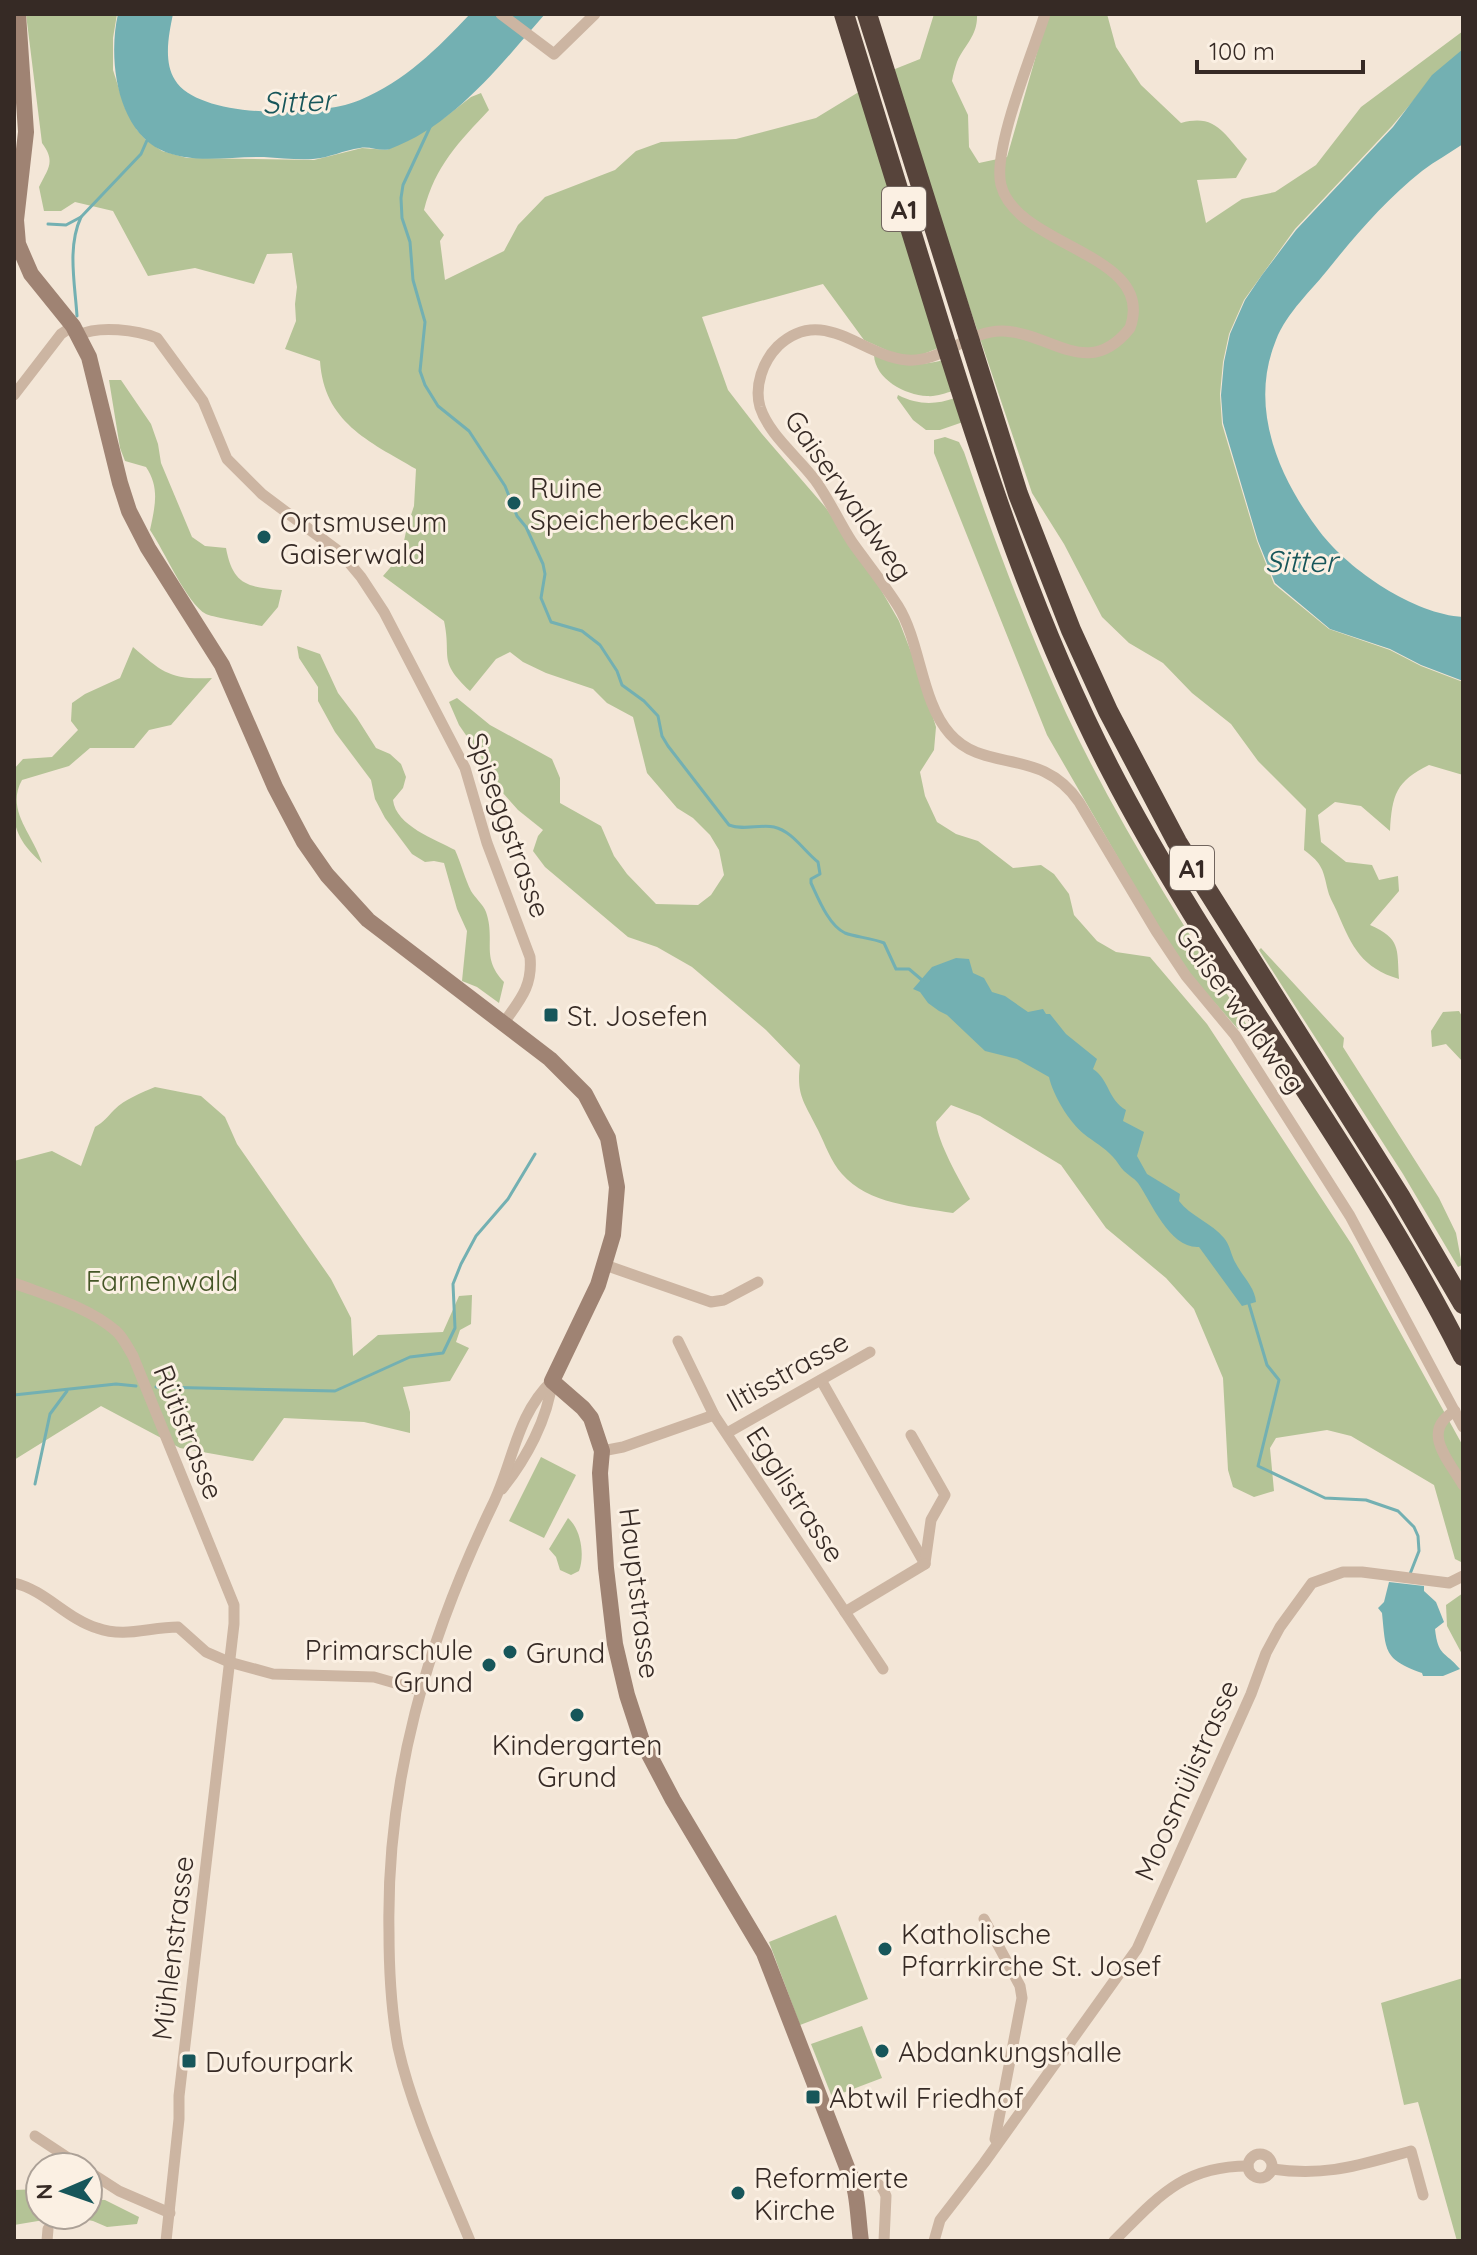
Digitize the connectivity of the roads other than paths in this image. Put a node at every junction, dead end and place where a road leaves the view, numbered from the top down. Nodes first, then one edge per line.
1 (18, 14) edge
2 (501, 14) edge
3 (595, 14) edge
4 (844, 14) edge
5 (867, 14) edge
6 (1045, 14) edge
7 (76, 331) junction
8 (14, 395) edge
9 (503, 1024) junction
10 (605, 1265) junction
11 (758, 1282) dead end
12 (14, 1283) edge
13 (1463, 1304) edge
14 (678, 1341) dead end
15 (870, 1352) dead end
16 (1463, 1356) edge
17 (821, 1380) junction
18 (552, 1381) junction
19 (1455, 1411) junction
20 (714, 1415) junction
21 (1463, 1427) edge
22 (727, 1433) junction
23 (911, 1435) dead end
24 (602, 1451) junction
25 (1463, 1485) edge
26 (925, 1564) junction
27 (1463, 1576) edge
28 (14, 1583) edge
29 (845, 1612) junction
30 (229, 1662) junction
31 (883, 1669) dead end
32 (419, 1690) junction
33 (984, 1919) dead end
34 (35, 2136) dead end
35 (999, 2142) junction
36 (58, 2151) edge
37 (1248, 2166) junction
38 (1272, 2169) junction
39 (104, 2181) edge
40 (854, 2181) junction
41 (1423, 2195) dead end
42 (170, 2213) junction
43 (166, 2241) edge
44 (470, 2241) edge
45 (861, 2241) edge
46 (884, 2241) edge
47 (934, 2241) edge
48 (1114, 2241) edge

1 - 7 street
2 - 3 street
4 - 16 highway, A1
5 - 13 highway, A1
6 - 19 street, Gaiserwaldweg
7 - 8 street
7 - 9 street
7 - 9 street, Spiseggstrasse
9 - 10 street
10 - 11 street
10 - 18 street
12 - 30 street, Rütistrasse
14 - 20 street, Egglistrasse
15 - 17 street, Iltisstrasse
17 - 22 street, Iltisstrasse
17 - 26 street
18 - 24 street, Hauptstrasse
18 - 32 street
19 - 21 street, Gaiserwaldweg
19 - 25 street
20 - 22 street, Egglistrasse
20 - 24 street, Iltisstrasse
22 - 29 street, Egglistrasse
23 - 26 street
24 - 40 street, Hauptstrasse
26 - 29 street
27 - 35 street, Moosmülistrasse
28 - 30 street
29 - 31 street, Egglistrasse
30 - 32 street
30 - 42 street, Mühlenstrasse
32 - 44 street
33 - 35 street
34 - 36 street
35 - 47 street, Moosmülistrasse
37 - 38 street
37 - 38 street
37 - 48 street
38 - 41 street
39 - 42 street
40 - 45 street, Hauptstrasse
40 - 46 street
42 - 43 street, Mühlenstrasse

